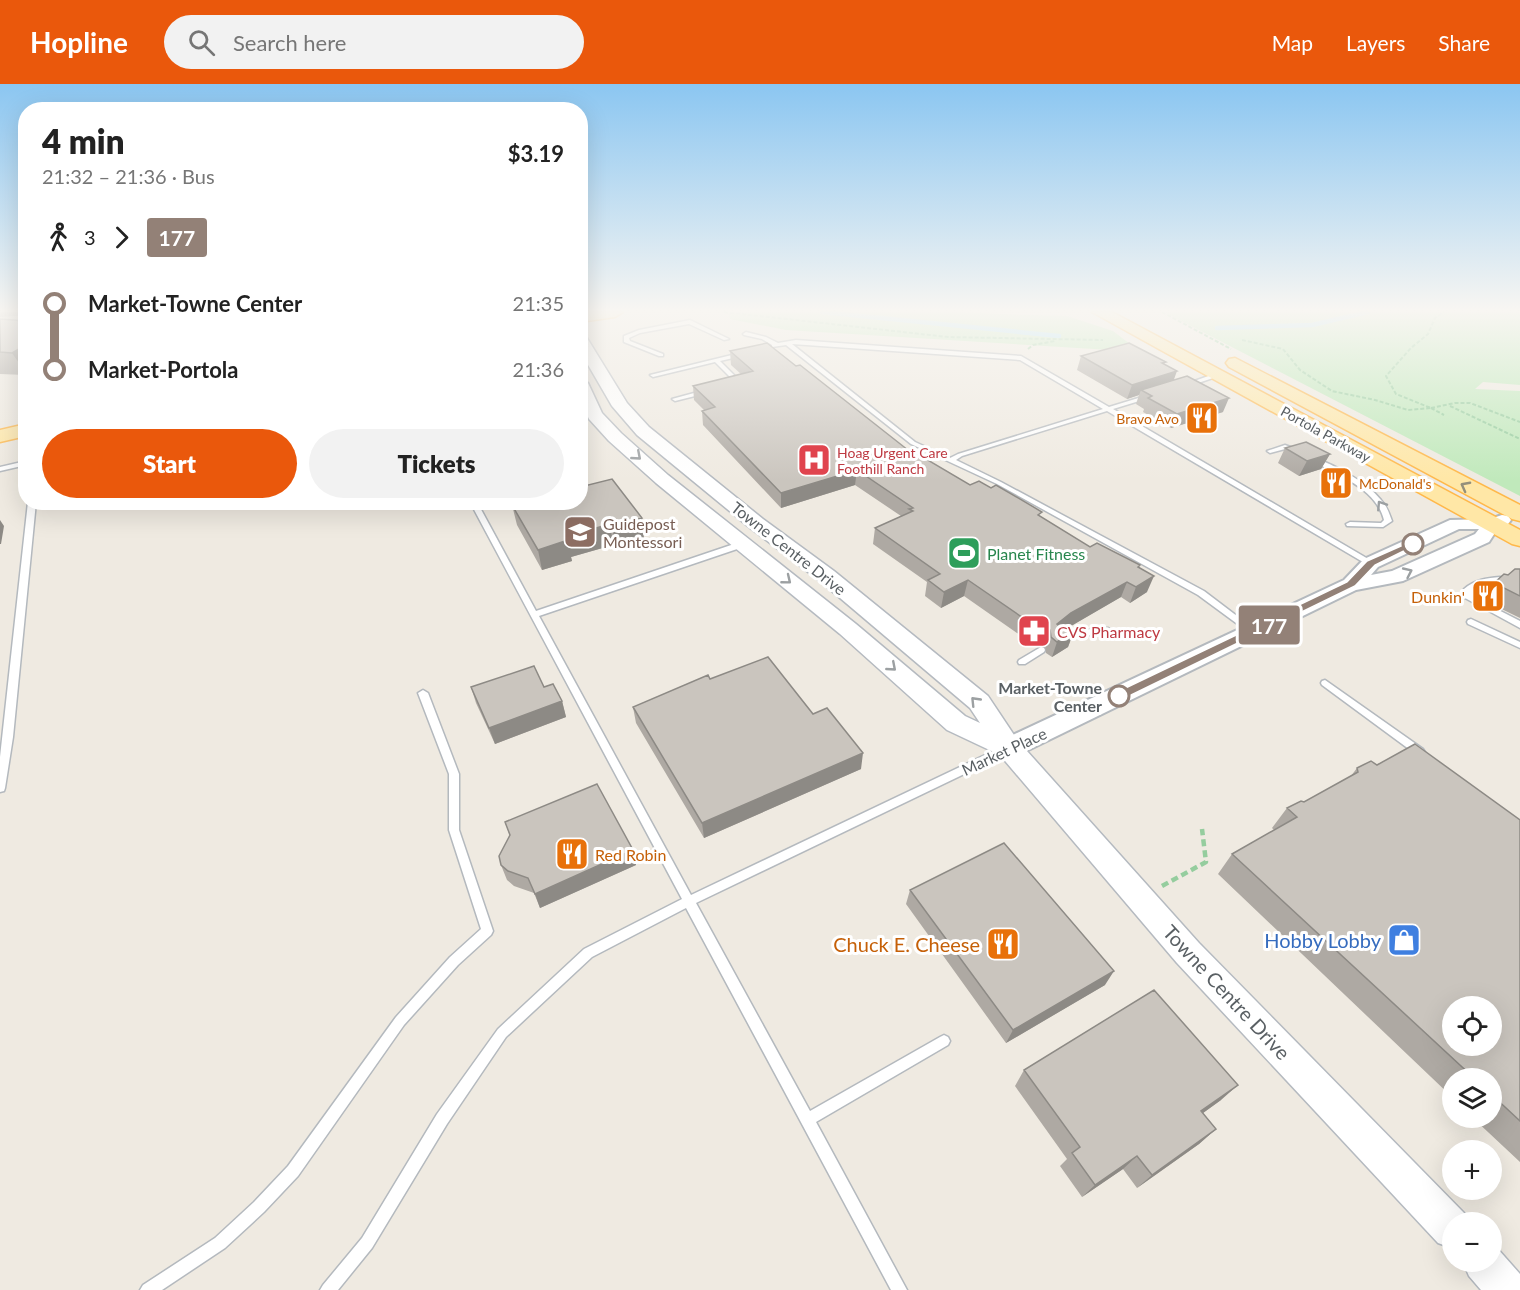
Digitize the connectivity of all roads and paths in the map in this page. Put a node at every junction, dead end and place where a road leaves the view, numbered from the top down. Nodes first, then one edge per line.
1 (598, 368) edge
2 (681, 368) edge
3 (724, 368) edge
4 (819, 368) edge
5 (1039, 368) edge
6 (1205, 368) edge
7 (1245, 368) edge
8 (1296, 368) edge
9 (1393, 368) edge
10 (653, 375) dead end
11 (1217, 375) junction
12 (722, 388) edge
13 (1176, 388) edge
14 (711, 391) edge
15 (1154, 395) edge
16 (675, 399) dead end
17 (588, 400) edge
18 (1450, 406) junction
19 (1431, 408) junction
20 (1111, 409) junction
21 (1444, 415) dead end
22 (1520, 422) edge
23 (18, 432) edge
24 (0, 436) edge
25 (1520, 439) edge
26 (1270, 451) dead end
27 (950, 461) junction
28 (18, 465) edge
29 (0, 469) edge
30 (31, 510) edge
31 (477, 510) edge
32 (1518, 514) edge
33 (1350, 524) dead end
34 (1492, 524) junction
35 (1520, 539) edge
36 (743, 544) junction
37 (1371, 563) junction
38 (1520, 582) edge
39 (1351, 584) junction
40 (534, 615) junction
41 (1472, 622) dead end
42 (1520, 625) edge
43 (1108, 630) dead end
44 (1254, 632) junction
45 (1058, 640) edge
46 (1520, 645) edge
47 (1041, 650) dead end
48 (1022, 662) dead end
49 (1325, 683) dead end
50 (423, 693) dead end
51 (1009, 748) junction
52 (1425, 756) edge
53 (0, 788) edge
54 (1202, 829) dead end
55 (1140, 898) junction
56 (689, 901) junction
57 (944, 1041) dead end
58 (807, 1120) junction
59 (1442, 1219) edge
60 (1492, 1272) edge
61 (148, 1290) edge
62 (328, 1290) edge
63 (899, 1290) edge
64 (1507, 1290) edge

51 -> 1 main road, Towne Centre Drive
2 - 10 lane
3 - 12 lane
4 - 27 lane
5 - 20 lane
6 - 11 main road, Portola Parkway
32 -> 7 main road, Portola Parkway
8 - 19 path
9 - 19 path
11 - 13 lane
11 - 34 main road, Portola Parkway
14 - 16 lane
15 - 20 lane
17 -> 36 main road, Towne Centre Drive
18 - 19 path
18 - 22 path
18 - 25 path
19 - 21 path
20 - 27 lane
20 - 37 lane
23 - 24 main road
33 -> 26 lane
27 - 44 lane
28 - 29 lane
30 - 53 lane
31 - 40 lane
32 - 34 street, Market Place
34 - 35 main road, Portola Parkway
34 - 37 street, Market Place
39 -> 34 street, Market Place
36 - 40 lane
36 -> 51 main road, Towne Centre Drive
37 - 39 street, Market Place
38 - 42 lane
39 - 44 street, Market Place
40 - 56 lane
41 - 46 lane
43 - 45 lane
44 - 51 street, Market Place
47 - 48 lane
49 - 52 lane
50 - 61 lane
51 - 55 main road, Towne Centre Drive
51 - 56 lane, Market Place
54 - 55 path
55 - 59 main road, Towne Centre Drive
56 - 58 lane
56 - 62 lane, Market Place
57 - 58 lane
58 - 63 lane
60 - 64 main road

